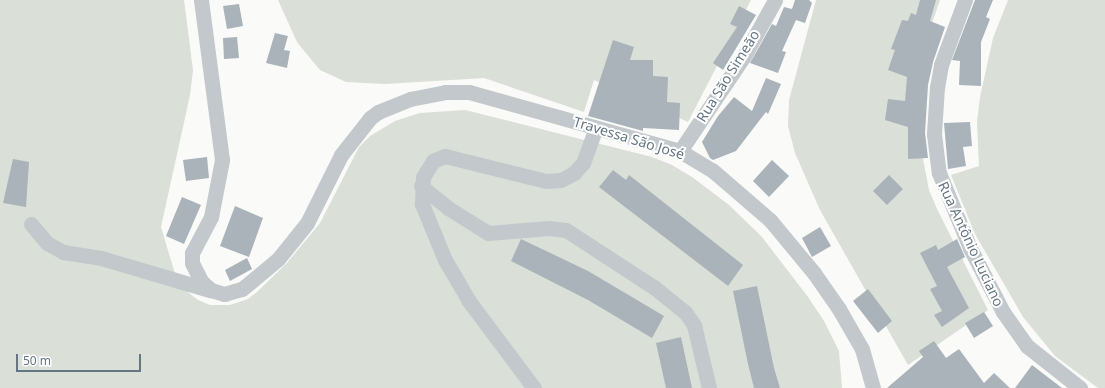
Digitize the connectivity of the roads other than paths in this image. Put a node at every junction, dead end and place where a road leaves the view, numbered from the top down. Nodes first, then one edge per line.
1 (201, 0) edge
2 (774, 0) edge
3 (965, 0) edge
4 (596, 128) junction
5 (680, 151) junction
6 (421, 186) junction
7 (31, 224) dead end
8 (211, 290) junction
9 (534, 388) edge
10 (709, 388) edge
11 (873, 388) edge
12 (1080, 388) edge

1 - 8 street
2 - 5 street, Rua São Simeão
3 - 12 street, Rua Antônio Luciano
4 - 5 street, Travessa São José
4 - 6 street
4 - 8 street, Travessa São José
5 - 11 street, Travessa São José
6 - 9 street
6 - 10 street
7 - 8 street, Travessa São José

